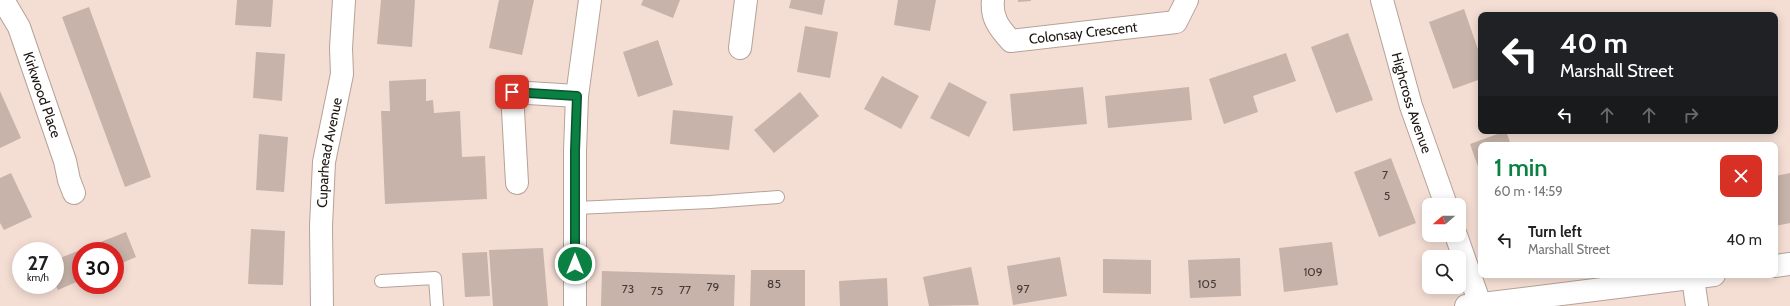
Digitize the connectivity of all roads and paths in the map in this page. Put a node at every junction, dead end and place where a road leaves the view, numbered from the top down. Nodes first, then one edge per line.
1 (3, 0) edge
2 (344, 0) edge
3 (590, 0) edge
4 (746, 0) edge
5 (993, 0) edge
6 (1187, 0) edge
7 (1382, 0) edge
8 (740, 48) dead end
9 (577, 96) junction
10 (517, 183) dead end
11 (74, 193) dead end
12 (778, 197) dead end
13 (1444, 198) edge
14 (576, 208) junction
15 (1458, 242) edge
16 (1790, 264) edge
17 (1778, 266) edge
18 (1687, 278) edge
19 (1703, 278) edge
20 (381, 281) dead end
21 (1473, 305) edge
22 (322, 306) edge
23 (437, 306) edge
24 (575, 306) edge
25 (1697, 306) edge

1 - 11 street, Kirkwood Place
2 - 22 street, Cuparhead Avenue
3 - 9 street
4 - 8 street
5 - 6 street, Colonsay Crescent
7 - 13 street, Highcross Avenue
9 - 10 street
9 - 14 street
12 - 14 lane
14 - 24 street
15 - 21 street
16 - 17 street
18 - 21 street
19 - 25 street
20 - 23 lane

